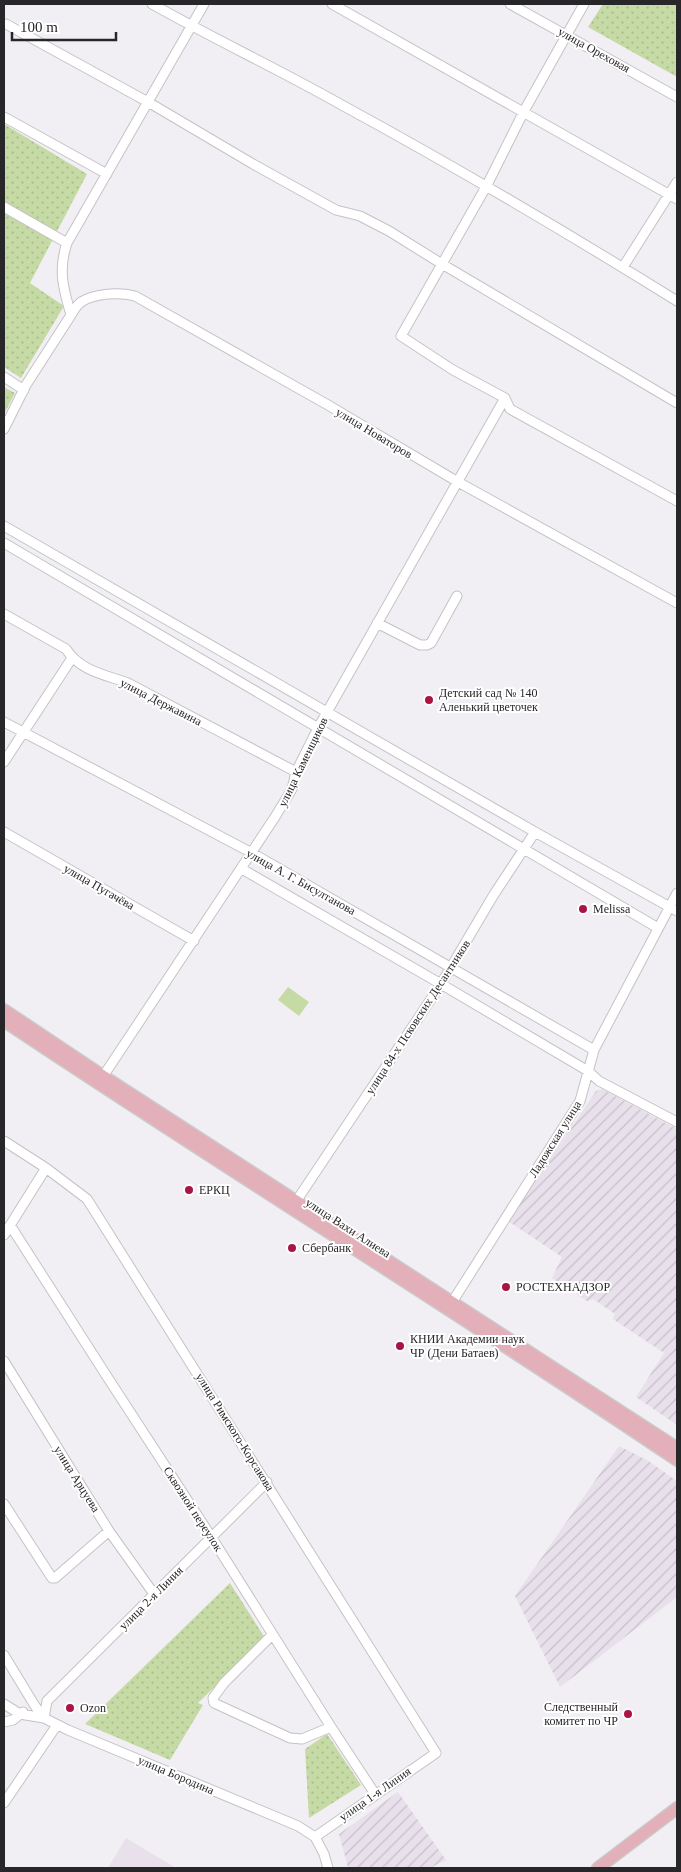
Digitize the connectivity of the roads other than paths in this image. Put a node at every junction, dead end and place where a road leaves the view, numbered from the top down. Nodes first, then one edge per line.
1 (152, 4) edge
2 (204, 4) edge
3 (332, 4) edge
4 (510, 4) edge
5 (584, 4) edge
6 (6, 24) dead end
7 (191, 26) junction
8 (566, 35) junction
9 (677, 97) edge
10 (148, 102) junction
11 (524, 111) junction
12 (4, 117) edge
13 (107, 174) junction
14 (677, 182) edge
15 (486, 185) junction
16 (674, 197) edge
17 (4, 207) edge
18 (67, 243) junction
19 (442, 264) junction
20 (623, 267) junction
21 (677, 301) edge
22 (71, 315) junction
23 (4, 377) edge
24 (24, 390) junction
25 (505, 398) junction
26 (677, 403) edge
27 (4, 429) edge
28 (458, 482) junction
29 (677, 501) edge
30 (4, 526) edge
31 (4, 543) edge
32 (457, 596) dead end
33 (677, 603) edge
34 (4, 614) edge
35 (377, 623) junction
36 (72, 658) junction
37 (327, 711) junction
38 (4, 722) edge
39 (318, 728) junction
40 (23, 733) junction
41 (4, 762) edge
42 (296, 772) junction
43 (4, 832) edge
44 (535, 832) junction
45 (525, 849) junction
46 (252, 853) junction
47 (242, 869) junction
48 (677, 893) edge
49 (674, 909) edge
50 (658, 928) junction
51 (194, 941) junction
52 (451, 966) junction
53 (441, 984) junction
54 (4, 1010) edge
55 (4, 1021) edge
56 (594, 1050) junction
57 (588, 1071) junction
58 (101, 1080) junction
59 (677, 1122) edge
60 (4, 1141) edge
61 (46, 1168) junction
62 (297, 1200) junction
63 (10, 1225) junction
64 (4, 1235) edge
65 (450, 1304) junction
66 (6, 1369) edge
67 (677, 1448) edge
68 (677, 1460) edge
69 (267, 1482) junction
70 (4, 1504) edge
71 (109, 1531) junction
72 (212, 1538) junction
73 (154, 1594) junction
74 (272, 1635) junction
75 (4, 1655) edge
76 (47, 1701) junction
77 (4, 1704) edge
78 (35, 1706) junction
79 (20, 1714) junction
80 (44, 1718) junction
81 (4, 1722) edge
82 (57, 1725) junction
83 (331, 1727) junction
84 (436, 1753) joint
85 (375, 1794) junction
86 (4, 1803) edge
87 (677, 1808) edge
88 (315, 1837) junction
89 (328, 1868) edge
90 (598, 1868) edge

1 - 7 street
2 - 7 street
3 - 11 street
4 - 8 street, улица Ореховая
5 - 8 street
6 - 10 street
7 - 10 street
7 - 15 street
8 - 9 street, улица Ореховая
8 - 11 street
10 - 13 street
10 - 19 street
11 - 15 street
11 - 16 street
12 - 13 street
13 - 18 street
14 - 16 street
15 - 19 street
15 - 20 street
16 - 20 street
17 - 18 street
18 - 22 street
19 - 25 street
19 - 26 street
20 - 21 street
22 - 24 street, улица Новаторов
22 - 28 street, улица Новаторов
23 - 24 street
24 - 27 street, улица Новаторов
25 - 28 street, улица Каменщиков
25 - 29 street
28 - 33 street, улица Новаторов
28 - 35 street, улица Каменщиков
30 - 37 street
31 - 39 street
32 - 35 street
34 - 36 street, улица Державина
35 - 37 street, улица Каменщиков
36 - 40 street
36 - 42 street, улица Державина
37 - 39 street, улица Каменщиков
37 - 44 street
38 - 40 street, улица А. Г. Бисултанова
39 - 42 street, улица Каменщиков
39 - 45 street
40 - 41 street
40 - 46 street, улица А. Г. Бисултанова
42 - 46 street, улица Каменщиков
43 - 51 street, улица Пугачёва
44 - 45 street, улица 84-х Псковских Десантников
44 - 49 street
45 - 50 street
45 - 52 street, улица 84-х Псковских Десантников
46 - 47 street, улица Каменщиков
46 - 52 street, улица А. Г. Бисултанова
47 - 51 street, улица Каменщиков
47 - 53 street, улица А. Г. Бисултанова
48 - 49 street, Ладожская улица
49 - 50 street, Ладожская улица
50 - 56 street, Ладожская улица
51 - 58 street, улица Каменщиков
52 - 53 street, улица 84-х Псковских Десантников
52 - 56 street, улица А. Г. Бисултанова
53 - 57 street, улица А. Г. Бисултанова
53 - 62 street, улица 84-х Псковских Десантников
54 - 58 main road, улица Вахи Алиева
55 - 58 main road, улица Вахи Алиева
56 - 57 street, Ладожская улица
57 - 59 street, улица А. Г. Бисултанова
57 - 65 street, Ладожская улица
58 - 62 main road, улица Вахи Алиева
58 - 65 main road, улица Вахи Алиева
60 - 61 street, улица Римского-Корсакова
61 - 63 street
61 - 69 street, улица Римского-Корсакова
62 - 65 main road, улица Вахи Алиева
63 - 64 street
63 - 72 street, Сквозной переулок
65 - 67 main road, улица Вахи Алиева
65 - 68 main road, улица Вахи Алиева
66 - 71 street, улица Арцуева
69 - 72 street, улица 2-я Линия
69 - 84 street, улица Римского-Корсакова
70 - 71 street
71 - 73 street, улица Арцуева
72 - 73 street, улица 2-я Линия
72 - 74 street, Сквозной переулок
73 - 76 street, улица 2-я Линия
74 - 83 street, Сквозной переулок
74 - 83 street
75 - 78 street
76 - 78 street
76 - 80 street
77 - 79 street, улица Бородина
78 - 79 street
78 - 80 street
79 - 80 street, улица Бородина
79 - 81 street
80 - 82 street, улица Бородина
82 - 86 street
82 - 88 street, улица Бородина
83 - 85 street, Сквозной переулок
84 - 85 street, улица 1-я Линия
85 - 88 street, улица 1-я Линия
87 - 90 main road
88 - 89 street

